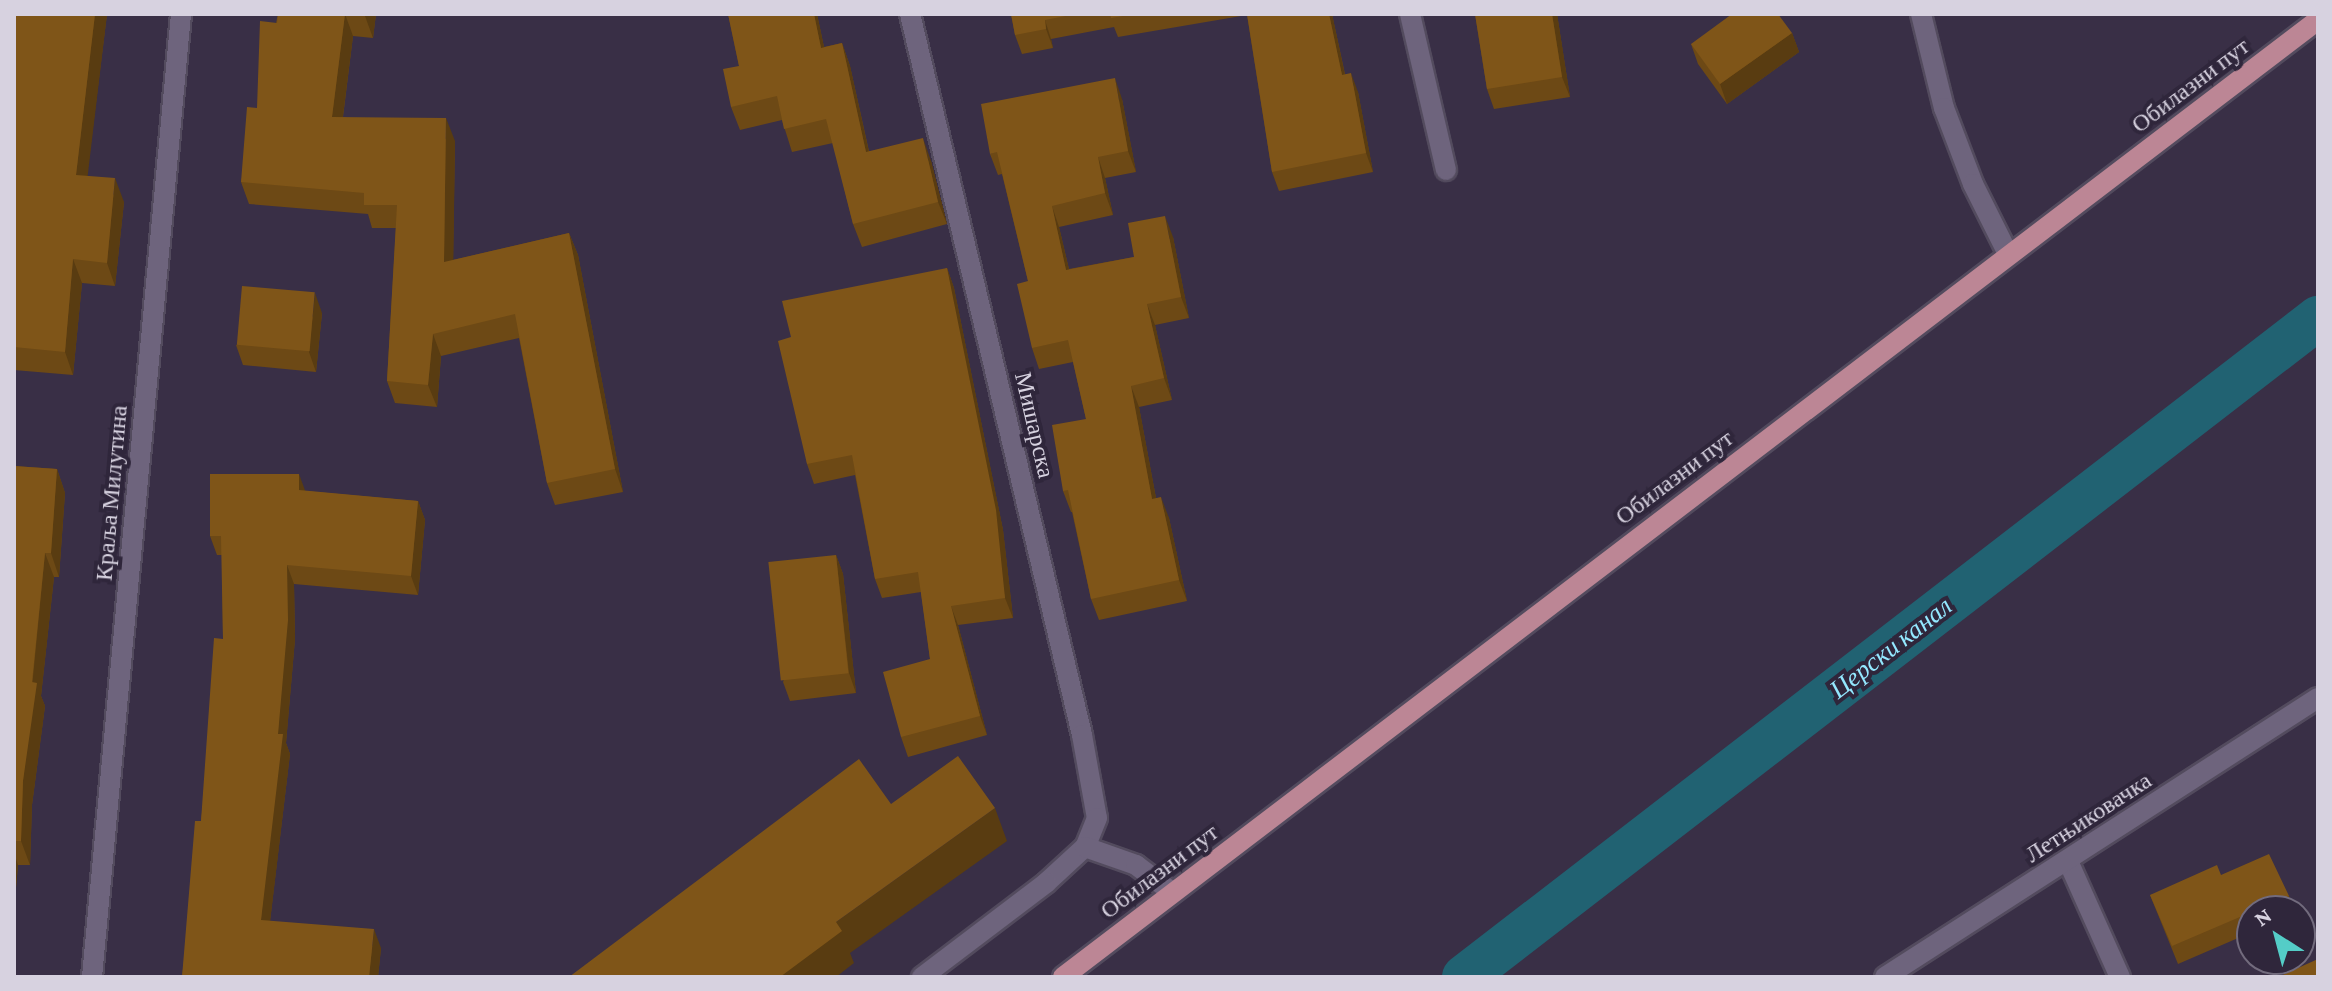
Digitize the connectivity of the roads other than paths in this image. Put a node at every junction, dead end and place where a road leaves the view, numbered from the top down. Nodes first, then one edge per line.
1 (181, 14) edge
2 (910, 14) edge
3 (1410, 14) edge
4 (1921, 14) edge
5 (2318, 20) edge
6 (1446, 170) dead end
7 (2008, 254) junction
8 (2318, 698) edge
9 (1085, 847) junction
10 (2068, 861) junction
11 (1173, 893) junction
12 (92, 977) edge
13 (922, 977) edge
14 (1063, 977) edge
15 (1885, 977) edge
16 (2120, 977) edge

1 - 12 street, Краља Милутина
2 - 9 street, Мишарска
3 - 6 street
4 - 7 street
5 - 7 main road, Обилазни пут
7 - 11 main road, Обилазни пут
8 - 10 street, Летњиковачка
9 - 11 street
9 - 13 street
10 - 15 street, Летњиковачка
10 - 16 street
11 - 14 main road, Обилазни пут

